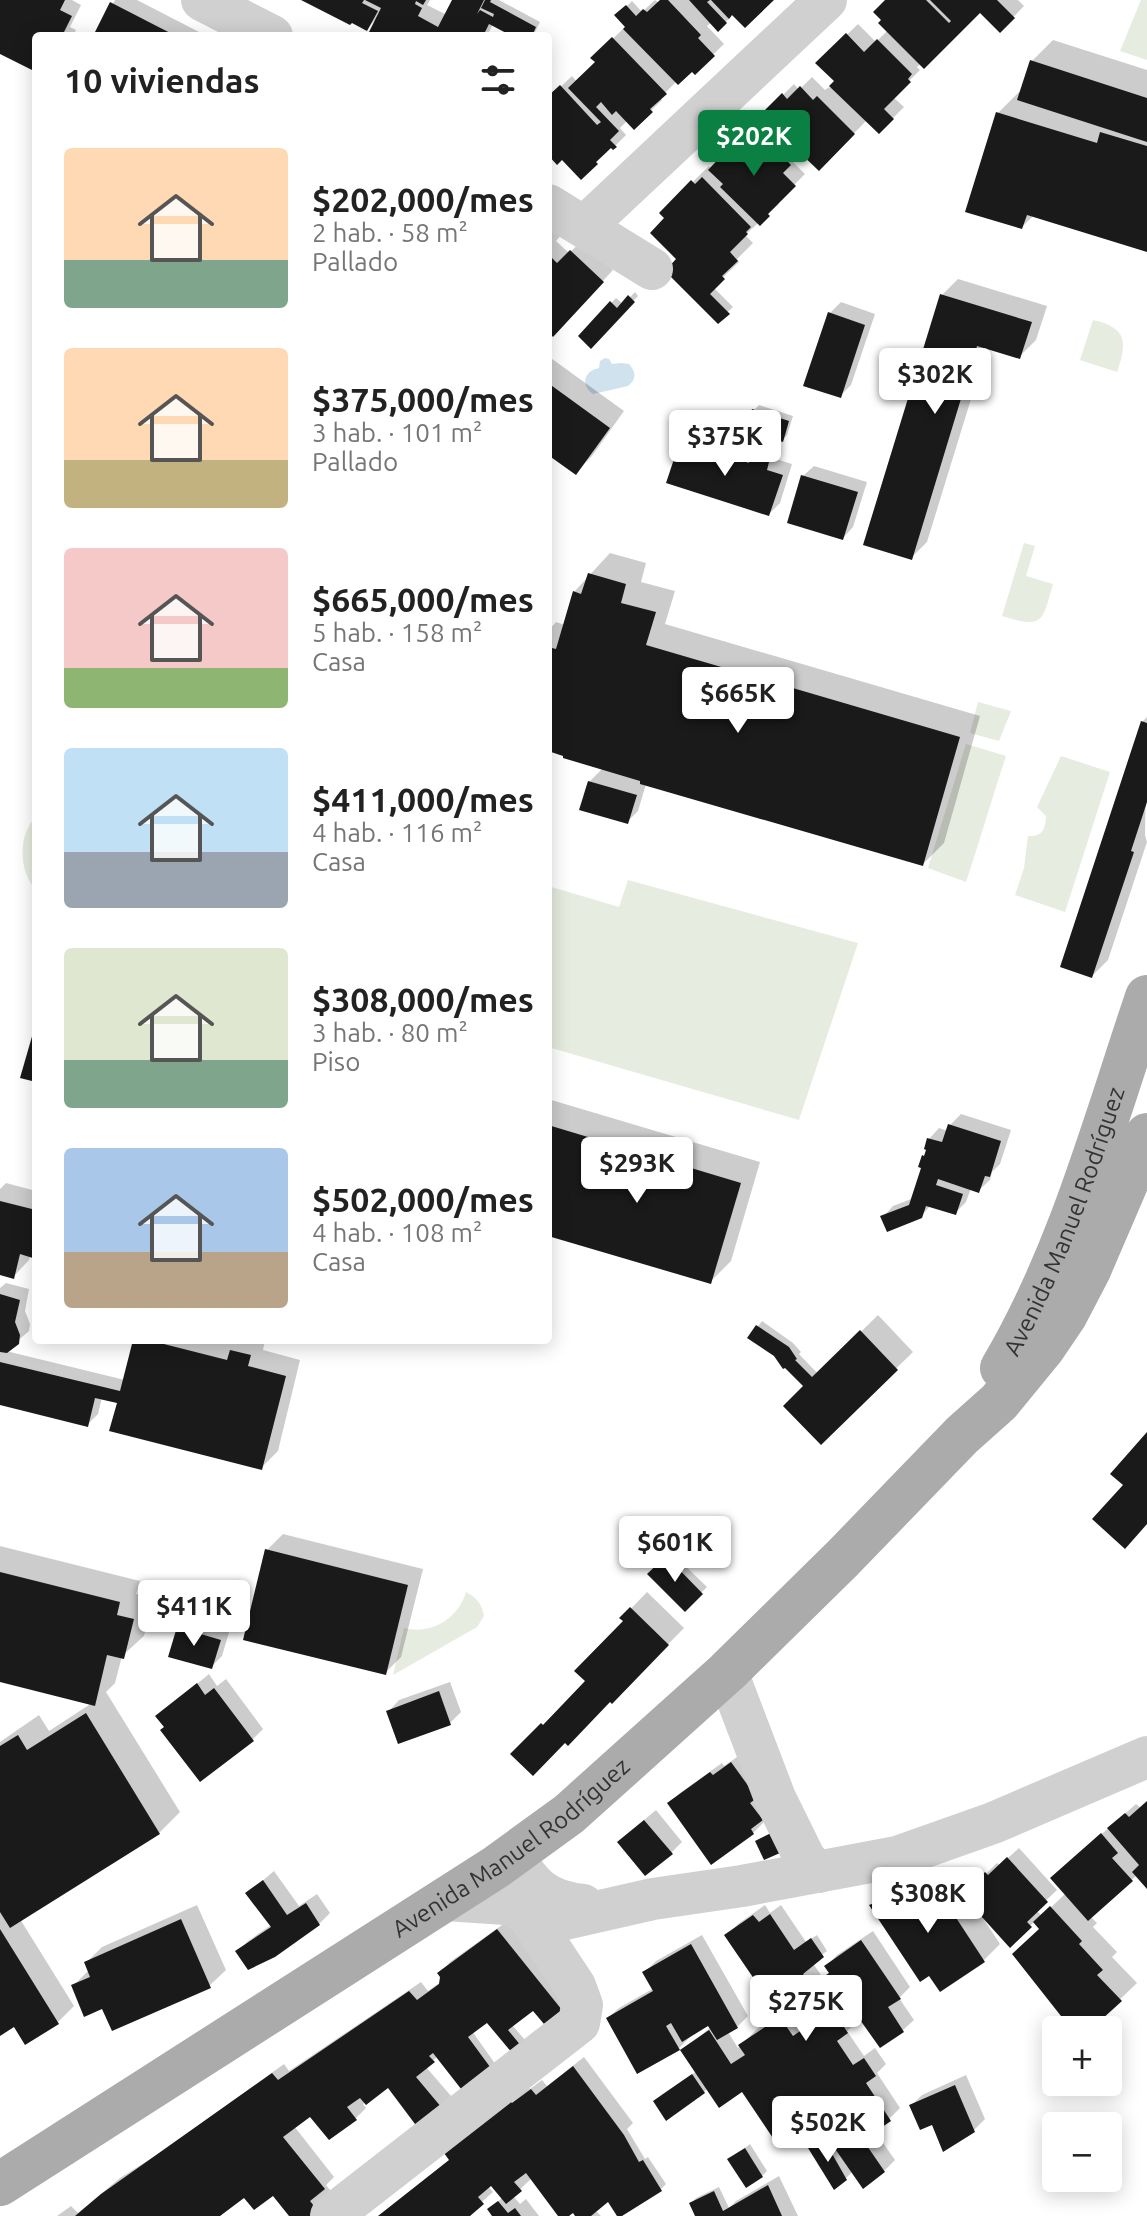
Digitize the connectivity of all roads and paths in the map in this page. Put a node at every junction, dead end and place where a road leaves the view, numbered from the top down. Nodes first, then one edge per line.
1 (202, 0) edge
2 (826, 0) edge
3 (264, 32) edge
4 (552, 207) edge
5 (584, 227) junction
6 (652, 269) dead end
7 (1147, 997) edge
8 (1147, 1135) edge
9 (962, 1435) junction
10 (727, 1672) junction
11 (1147, 1757) edge
12 (512, 1855) junction
13 (818, 1872) junction
14 (445, 1900) junction
15 (608, 1908) junction
16 (526, 1912) junction
17 (0, 2184) edge
18 (331, 2216) edge

1 - 3 street
2 - 5 street
4 - 5 street
5 - 6 street
7 - 9 main road, Avenida Manuel Rodríguez
8 - 9 main road, Avenida Manuel Rodríguez
9 - 10 main road, Avenida Manuel Rodríguez
10 - 12 main road, Avenida Manuel Rodríguez
10 - 13 street
11 - 13 street
12 - 14 main road, Avenida Manuel Rodríguez
12 - 15 street
13 - 15 street
14 - 16 street
14 - 17 main road, Avenida Manuel Rodríguez
15 - 16 street
16 - 18 street

